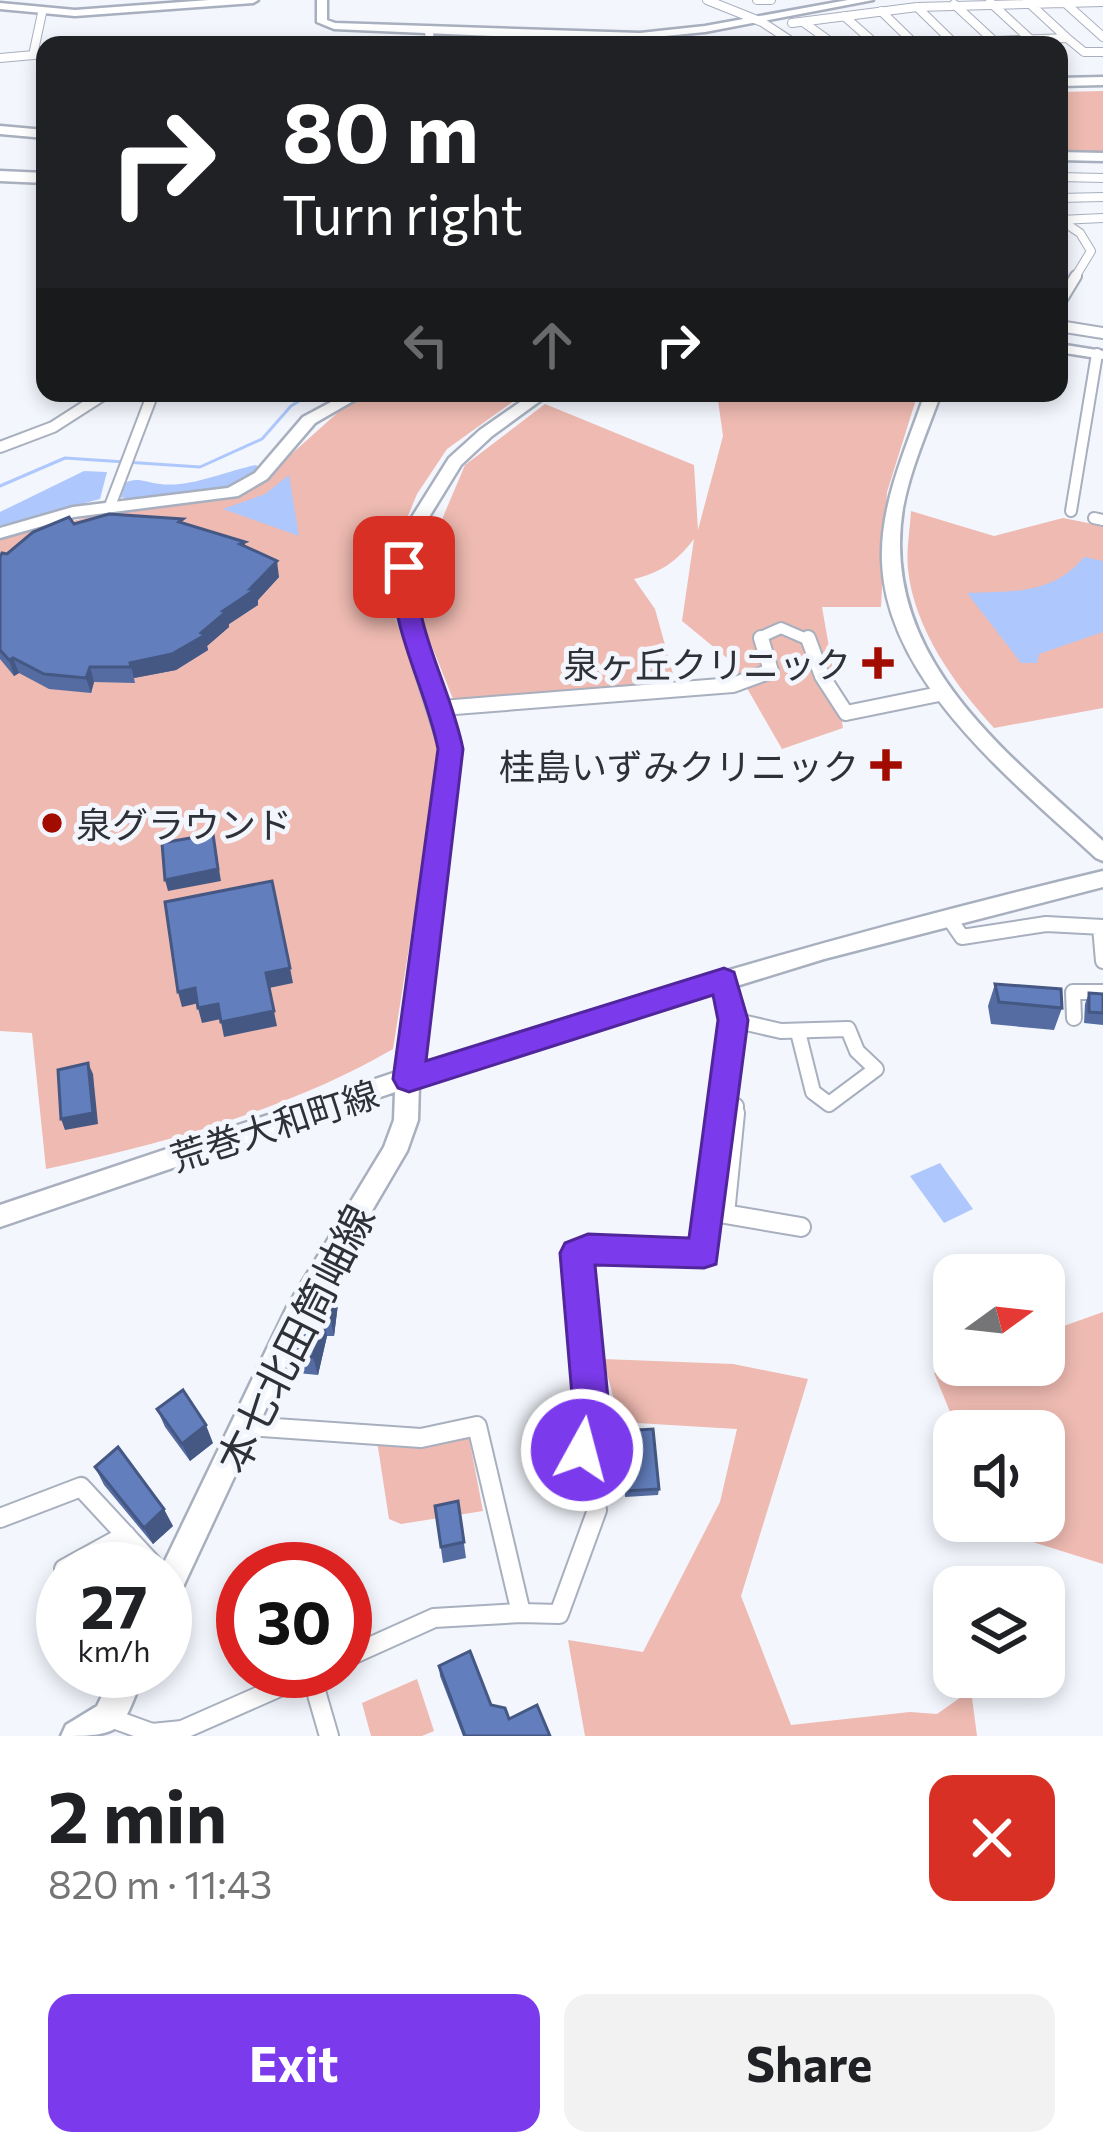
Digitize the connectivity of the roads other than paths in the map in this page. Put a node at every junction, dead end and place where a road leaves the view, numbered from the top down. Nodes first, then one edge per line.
1 (253, 0) edge
2 (322, 0) edge
3 (707, 0) edge
4 (717, 0) edge
5 (757, 0) edge
6 (771, 0) edge
7 (868, 0) edge
8 (1027, 1) edge
9 (990, 2) edge
10 (1064, 2) edge
11 (1103, 2) edge
12 (932, 3) edge
13 (955, 4) junction
14 (0, 6) edge
15 (917, 7) junction
16 (881, 10) junction
17 (42, 13) junction
18 (805, 15) junction
19 (844, 16) junction
20 (757, 18) junction
21 (792, 23) dead end
22 (429, 30) junction
23 (37, 36) edge
24 (429, 36) edge
25 (518, 36) edge
26 (664, 36) edge
27 (786, 36) edge
28 (826, 36) edge
29 (867, 36) edge
30 (907, 36) edge
31 (947, 36) edge
32 (989, 36) edge
33 (1027, 36) edge
34 (1065, 36) edge
35 (1103, 37) edge
36 (1068, 39) edge
37 (36, 41) edge
38 (1103, 52) edge
39 (33, 55) junction
40 (36, 55) edge
41 (0, 58) edge
42 (1068, 84) edge
43 (1103, 84) edge
44 (0, 130) edge
45 (36, 133) edge
46 (1068, 156) edge
47 (1103, 157) edge
48 (4, 174) edge
49 (1068, 177) edge
50 (1103, 178) edge
51 (36, 180) edge
52 (1103, 197) edge
53 (1068, 198) edge
54 (1103, 218) edge
55 (1068, 220) edge
56 (1068, 227) edge
57 (1086, 240) junction
58 (1103, 240) edge
59 (1068, 291) edge
60 (1068, 327) edge
61 (1103, 333) edge
62 (1068, 350) edge
63 (1100, 355) edge
64 (92, 402) edge
65 (149, 402) edge
66 (342, 402) edge
67 (524, 402) edge
68 (930, 402) edge
69 (1086, 419) junction
70 (1103, 422) edge
71 (0, 447) edge
72 (110, 506) junction
73 (1070, 511) dead end
74 (0, 533) edge
75 (944, 693) junction
76 (442, 708) junction
77 (1103, 853) edge
78 (1103, 879) edge
79 (949, 918) junction
80 (1101, 927) edge
81 (1103, 961) edge
82 (724, 980) junction
83 (1103, 992) edge
84 (1074, 1018) dead end
85 (733, 1020) junction
86 (798, 1032) junction
87 (409, 1079) junction
88 (723, 1104) junction
89 (0, 1216) edge
90 (801, 1227) dead end
91 (248, 1426) junction
92 (0, 1518) edge
93 (126, 1535) junction
94 (113, 1542) edge
95 (132, 1542) edge
96 (185, 1542) edge
97 (521, 1613) junction
98 (372, 1646) edge
99 (117, 1698) edge
100 (255, 1698) edge
101 (320, 1698) edge
102 (108, 1717) junction
103 (77, 1736) edge
104 (329, 1736) edge

1 - 17 street
2 - 22 street
3 - 20 street
4 - 20 street
5 - 6 street
7 - 18 street
8 - 9 street
8 - 10 street
8 - 34 street
9 - 13 street
9 - 33 street
10 - 11 street
10 - 35 street
12 - 13 street
12 - 15 street
13 - 32 street
14 - 17 street
15 - 16 street
15 - 31 street
16 - 19 street
16 - 30 street
17 - 23 street
18 - 19 street
18 - 20 street
18 - 21 street
18 - 28 street
19 - 29 street
20 - 26 street
20 - 27 street
22 - 24 street
22 - 25 street
36 - 38 street
37 - 39 street
39 - 40 street
39 - 41 street
42 - 43 highway
44 - 45 street
46 - 47 street
48 - 51 highway
49 - 50 street
52 - 53 street
54 - 55 street
56 - 57 street
57 - 58 street
57 - 59 street
60 - 61 street
62 - 63 street
63 - 69 street
64 - 71 street
65 - 72 street
66 - 72 street
67 - 76 street, 本七北田筒岫線
68 - 75 street
69 - 70 street
69 - 73 street
72 - 74 street
75 - 76 street
75 - 77 street
76 - 87 street, 本七北田筒岫線
78 - 79 street, 荒巻大和町線
79 - 80 street
79 - 82 street, 荒巻大和町線
80 - 81 street
82 - 85 street
82 - 87 street, 荒巻大和町線
83 - 84 street
85 - 86 street
85 - 88 street
86 - 86 street
87 - 89 street, 荒巻大和町線
87 - 91 street, 本七北田筒岫線
88 - 90 street
88 - 97 street
91 - 96 street, 本七北田筒岫線
91 - 97 street
92 - 93 street
93 - 94 street
93 - 95 street
97 - 98 street
99 - 102 street
100 - 102 street
101 - 104 street
102 - 103 street

